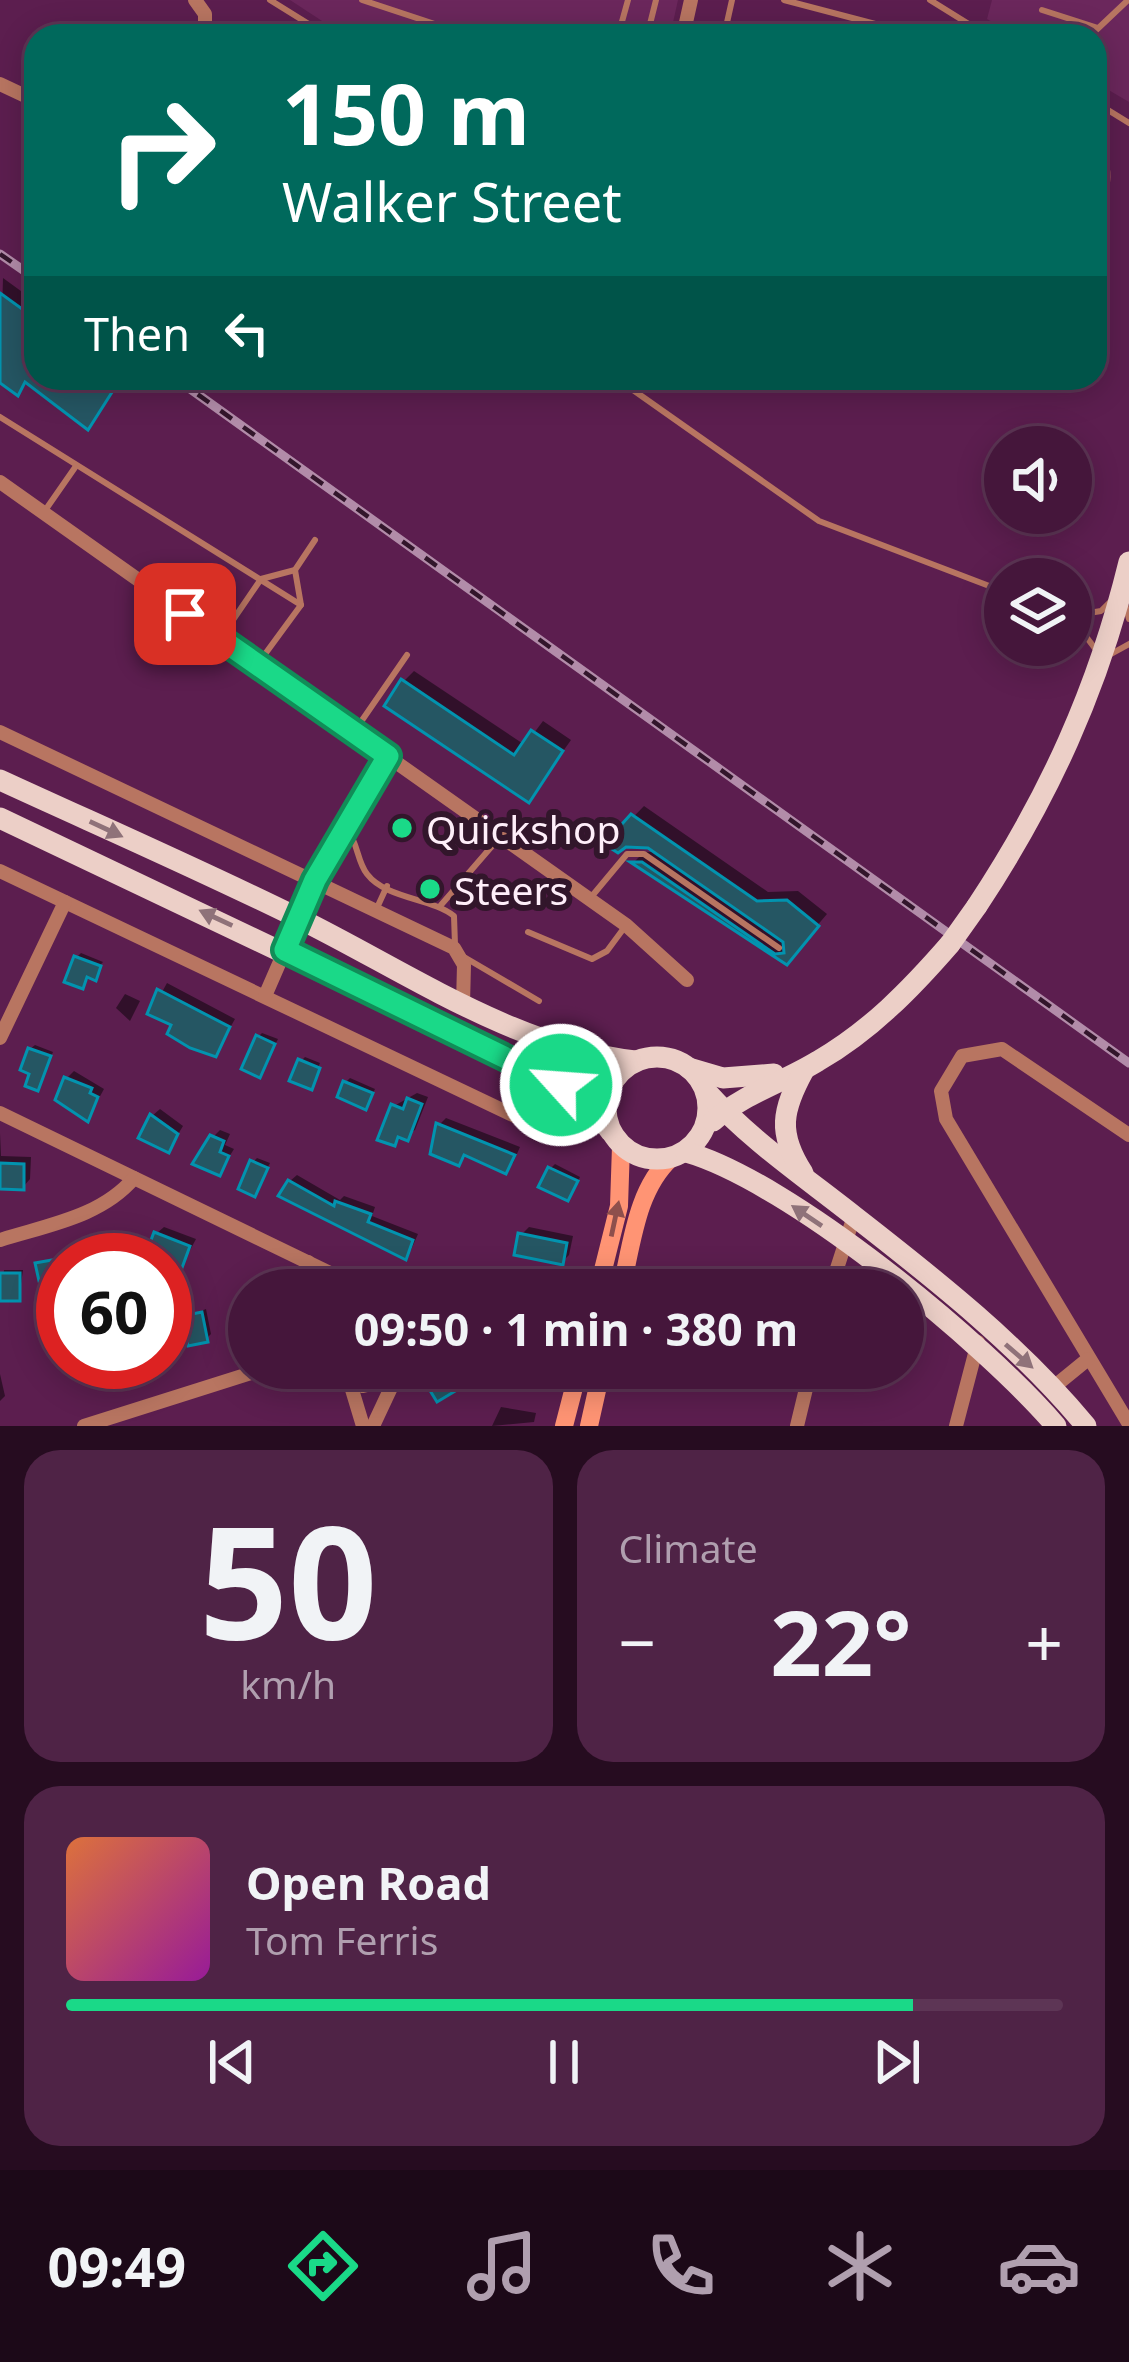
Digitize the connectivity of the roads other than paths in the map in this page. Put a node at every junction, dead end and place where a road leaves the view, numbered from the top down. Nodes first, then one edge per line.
1 (270, 0) edge
2 (362, 0) edge
3 (784, 0) edge
4 (930, 0) edge
5 (1128, 0) edge
6 (1042, 10) dead end
7 (309, 24) edge
8 (435, 24) edge
9 (875, 24) edge
10 (969, 24) edge
11 (1086, 24) edge
12 (1103, 24) edge
13 (633, 390) edge
14 (0, 418) edge
15 (76, 466) junction
16 (0, 482) edge
17 (44, 513) junction
18 (315, 540) dead end
19 (1129, 562) edge
20 (295, 570) junction
21 (261, 579) junction
22 (984, 584) edge
23 (1122, 589) junction
24 (301, 605) junction
25 (1092, 612) edge
26 (1129, 619) edge
27 (220, 639) junction
28 (1092, 639) edge
29 (1129, 644) edge
30 (407, 655) dead end
31 (1102, 663) junction
32 (256, 665) junction
33 (354, 731) junction
34 (0, 732) edge
35 (388, 756) junction
36 (0, 780) edge
37 (0, 818) edge
38 (345, 828) junction
39 (501, 835) junction
40 (0, 871) edge
41 (315, 880) junction
42 (387, 886) junction
43 (590, 898) junction
44 (65, 902) junction
45 (440, 905) junction
46 (375, 910) junction
47 (299, 919) junction
48 (626, 925) junction
49 (528, 932) dead end
50 (779, 948) dead end
51 (285, 950) junction
52 (458, 952) junction
53 (687, 980) dead end
54 (266, 996) junction
55 (539, 1001) dead end
56 (463, 1004) junction
57 (0, 1038) edge
58 (635, 1061) junction
59 (689, 1068) junction
60 (804, 1069) junction
61 (706, 1091) junction
62 (724, 1111) junction
63 (0, 1112) edge
64 (705, 1128) junction
65 (578, 1135) dead end
66 (1129, 1135) edge
67 (616, 1139) junction
68 (678, 1155) junction
69 (134, 1178) junction
70 (810, 1184) junction
71 (854, 1216) junction
72 (0, 1240) edge
73 (842, 1241) junction
74 (308, 1262) junction
75 (311, 1269) edge
76 (322, 1269) edge
77 (603, 1269) edge
78 (626, 1269) edge
79 (835, 1269) edge
80 (984, 1326) junction
81 (975, 1349) junction
82 (1088, 1359) junction
83 (228, 1380) edge
84 (1054, 1387) junction
85 (352, 1389) edge
86 (391, 1389) edge
87 (574, 1389) edge
88 (597, 1389) edge
89 (806, 1389) edge
90 (1121, 1396) edge
91 (1036, 1402) junction
92 (1129, 1424) edge
93 (84, 1426) edge
94 (363, 1426) edge
95 (374, 1426) edge
96 (564, 1426) edge
97 (589, 1426) edge
98 (797, 1426) edge
99 (956, 1426) edge
100 (1056, 1426) edge
101 (1086, 1426) edge

1 - 7 lane
2 - 8 lane
3 - 9 lane
4 - 10 lane
5 - 12 lane
6 - 11 lane
13 - 22 lane
14 - 15 lane
15 - 17 lane
15 - 21 lane
16 - 17 street
17 - 27 street
18 - 20 lane
19 - 23 main road
20 - 21 lane
20 - 24 lane
21 - 24 lane
21 - 27 lane
23 - 25 lane
23 - 26 lane
23 - 31 main road
24 - 32 lane
27 - 32 street
28 - 31 lane
29 - 31 lane
30 - 33 lane
31 - 60 main road, bridge
32 - 33 street
33 - 35 street
34 - 41 street
35 - 38 street
35 - 39 street
36 -> 47 main road
51 -> 37 main road
38 - 41 street
38 - 42 lane
39 - 43 street
39 - 45 lane
40 - 44 street
41 - 46 street
41 - 47 street
42 - 45 lane
42 - 46 lane
43 - 48 street
43 - 50 lane
44 - 54 street
44 - 57 street
45 - 52 lane
46 - 52 street
47 - 51 street
47 - 56 main road
48 - 49 lane
48 - 53 street
51 - 54 street
51 - 67 main road
52 - 55 lane
52 - 56 street
54 - 65 street
56 - 58 main road
58 - 59 main road
58 - 67 main road
59 - 60 main road
59 - 61 main road
60 - 62 main road
60 - 70 main road
61 - 62 main road
61 - 64 main road
62 - 64 main road
62 - 70 main road
63 - 69 street
64 - 68 main road
66 - 82 street
67 - 68 main road
77 -> 67 street
73 -> 68 main road
68 - 78 street
69 - 72 street
69 - 74 street
70 - 71 main road
71 - 73 street
71 - 80 main road
73 - 79 street
73 - 81 main road
74 - 75 street
74 - 76 street
80 - 81 street
80 -> 84 main road
81 - 91 main road
81 - 99 street
82 - 84 street
82 - 90 street
83 - 93 street
84 - 91 street
84 - 101 main road
85 - 94 street
86 - 95 street
87 - 96 street
88 - 97 street
89 - 98 street
90 - 92 street
91 - 100 main road

